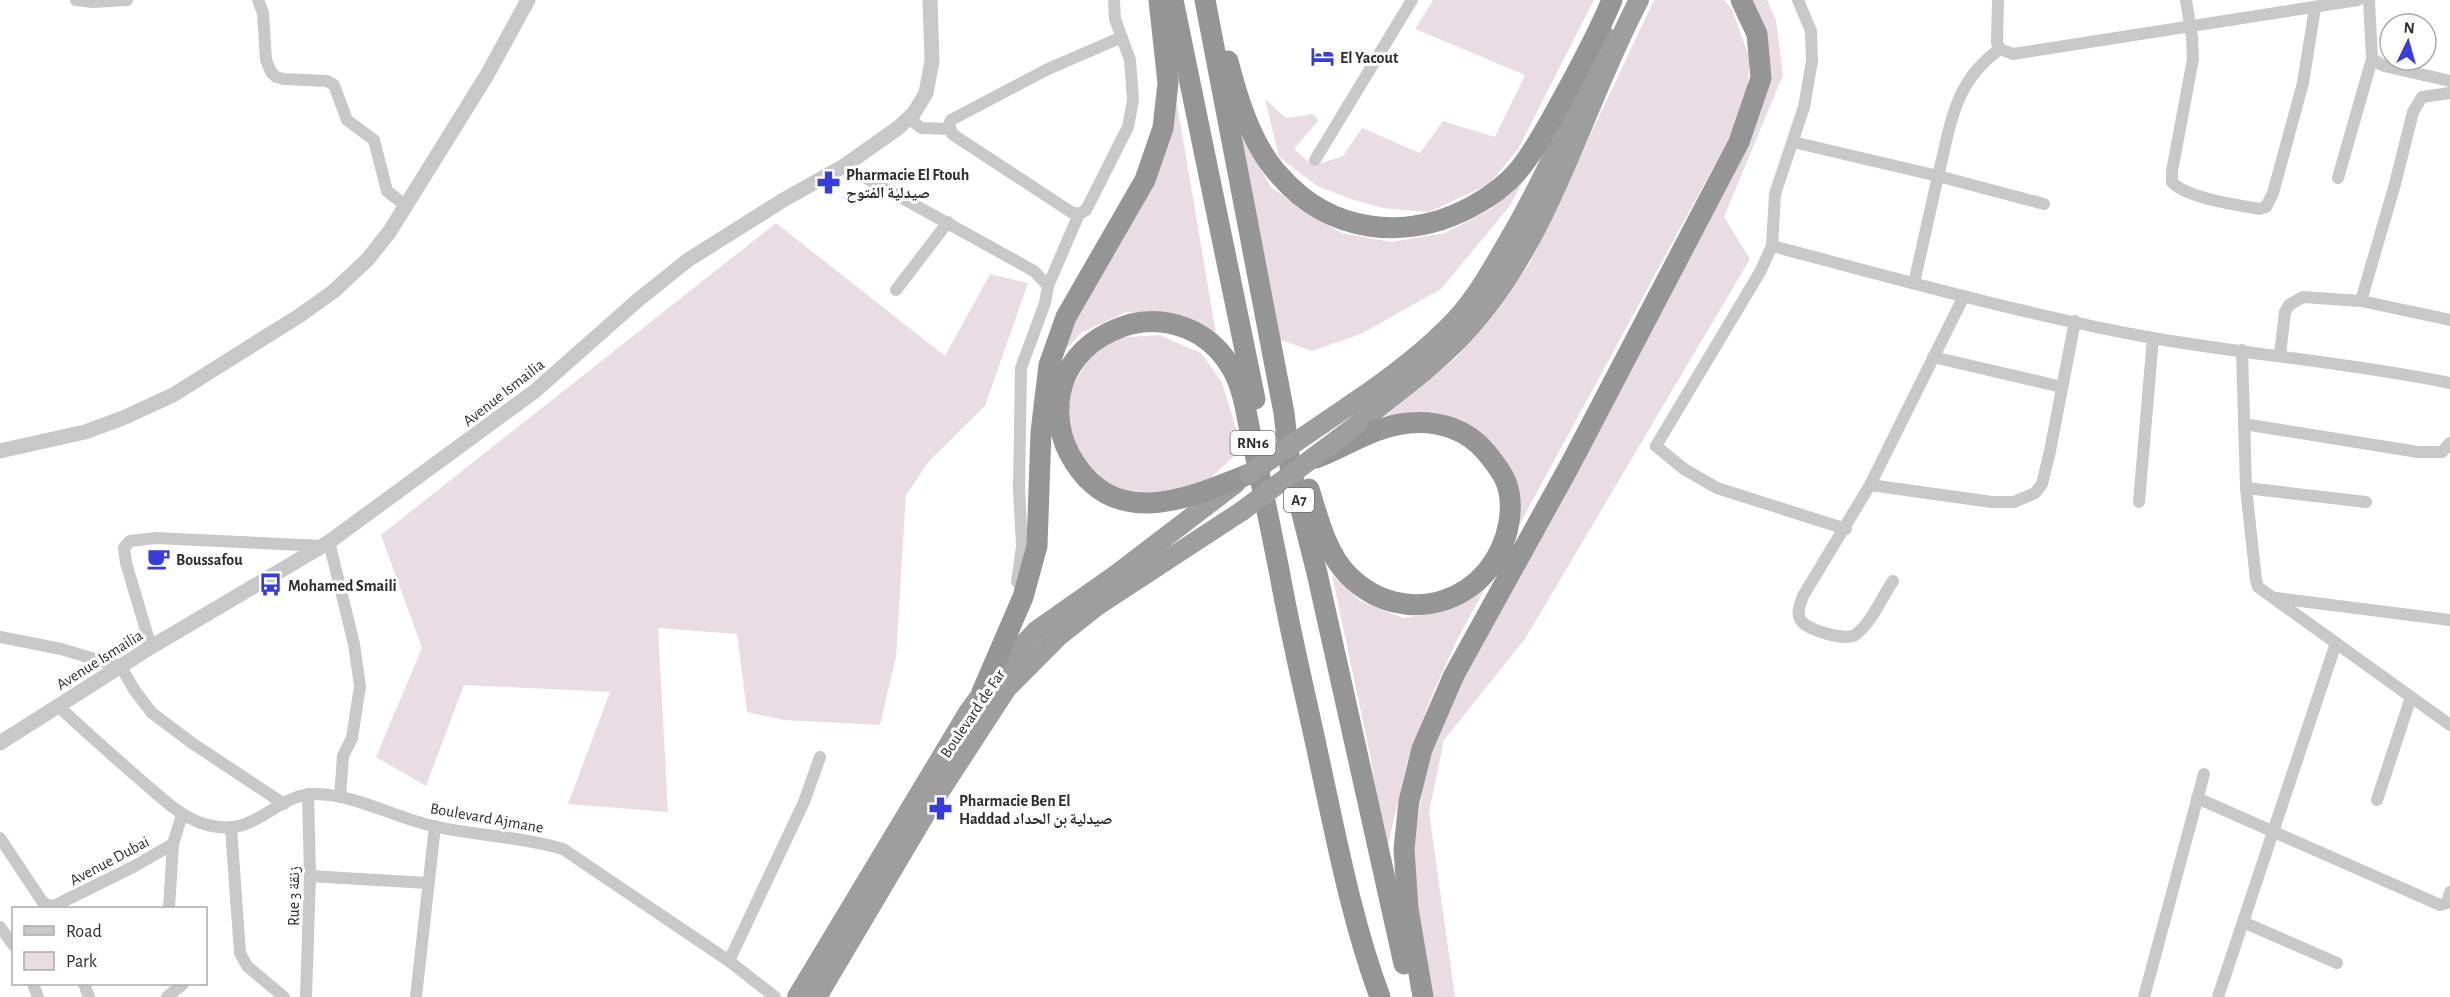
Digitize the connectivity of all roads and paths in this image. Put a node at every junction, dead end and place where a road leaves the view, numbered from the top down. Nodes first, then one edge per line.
1 (76, 0) edge
2 (127, 0) edge
3 (258, 0) edge
4 (528, 0) edge
5 (930, 0) edge
6 (1114, 0) edge
7 (1159, 0) edge
8 (1173, 0) edge
9 (1204, 0) edge
10 (1214, 0) edge
11 (1412, 0) edge
12 (1612, 0) edge
13 (1620, 0) edge
14 (1639, 0) edge
15 (1741, 0) edge
16 (1798, 0) edge
17 (1998, 0) edge
18 (2186, 0) edge
19 (2368, 0) edge
20 (2351, 1) edge
21 (2315, 8) junction
22 (2190, 26) junction
23 (1122, 37) junction
24 (2000, 49) junction
25 (2372, 59) junction
26 (2450, 81) edge
27 (2450, 93) edge
28 (909, 118) junction
29 (949, 129) junction
30 (1793, 142) junction
31 (1315, 160) dead end
32 (844, 165) junction
33 (1938, 176) junction
34 (2338, 178) dead end
35 (2044, 204) dead end
36 (406, 206) junction
37 (1078, 214) junction
38 (948, 222) junction
39 (1772, 246) junction
40 (1914, 283) junction
41 (1048, 286) junction
42 (896, 290) dead end
43 (1964, 296) junction
44 (2361, 301) junction
45 (2450, 320) edge
46 (2075, 321) junction
47 (2152, 338) junction
48 (2242, 350) junction
49 (2280, 355) junction
50 (1934, 357) junction
51 (2450, 383) edge
52 (2062, 387) junction
53 (1284, 413) junction
54 (2244, 424) junction
55 (2450, 443) edge
56 (0, 451) edge
57 (1307, 461) junction
58 (1249, 474) junction
59 (1870, 485) junction
60 (2246, 488) junction
61 (2139, 502) dead end
62 (2366, 502) dead end
63 (1846, 529) junction
64 (326, 544) junction
65 (1893, 581) dead end
66 (2273, 598) junction
67 (2450, 620) edge
68 (0, 637) edge
69 (1003, 641) junction
70 (2336, 643) junction
71 (151, 647) junction
72 (121, 667) junction
73 (982, 692) junction
74 (2411, 697) junction
75 (58, 706) junction
76 (2450, 725) edge
77 (0, 743) edge
78 (820, 757) dead end
79 (2204, 774) dead end
80 (308, 795) junction
81 (340, 796) junction
82 (2197, 798) junction
83 (2377, 800) dead end
84 (284, 804) junction
85 (182, 815) junction
86 (435, 826) junction
87 (231, 828) junction
88 (2274, 831) junction
89 (172, 844) junction
90 (2, 847) edge
91 (310, 876) junction
92 (428, 883) junction
93 (2450, 892) edge
94 (47, 907) edge
95 (169, 907) edge
96 (2243, 922) junction
97 (0, 927) edge
98 (12, 943) edge
99 (729, 961) junction
100 (2337, 963) dead end
101 (182, 985) edge
102 (167, 997) edge
103 (284, 997) edge
104 (306, 997) edge
105 (416, 997) edge
106 (775, 997) edge
107 (797, 997) edge
108 (817, 997) edge
109 (1381, 997) edge
110 (1411, 997) edge
111 (1423, 997) edge
112 (2144, 997) edge
113 (2218, 997) edge

1 - 2 street
3 - 36 street
4 - 36 street
5 - 28 street, Avenue Ismailia
6 - 23 street
7 - 69 highway
8 - 109 highway, A7
9 - 53 highway, A7
10 - 12 highway
11 - 31 street
13 - 58 highway, RN16, bridge
14 - 57 highway, RN16, bridge
15 - 111 highway
16 - 30 street
17 - 24 street
18 - 22 street
19 - 25 street
20 - 21 street
21 - 22 street
21 - 22 street
22 - 24 street
23 - 29 street
23 - 37 street
24 - 33 street
25 - 26 street
25 - 34 street
27 - 44 street
28 - 29 street
28 - 32 street, Avenue Ismailia
29 - 37 street
30 - 33 street
30 - 39 street
32 - 38 street
32 - 64 street, Avenue Ismailia
33 - 35 street
33 - 40 street
36 - 56 street
37 - 41 street
38 - 41 street
38 - 42 street
39 - 40 street
39 - 63 street
40 - 43 street
41 - 69 street
43 - 46 street
43 - 50 street
44 - 45 street
44 - 49 street
46 - 47 street
46 - 52 street
47 - 48 street
47 - 61 street
48 - 49 street
48 - 54 street
49 - 51 street
50 - 52 street
50 - 59 street
52 - 59 street
53 - 57 highway
53 - 110 highway, A7
54 - 55 street
54 - 60 street
57 - 108 highway, Boulevard de Far / RN16, bridge
58 - 73 highway, Boulevard de Far
58 - 109 highway, RN16
59 - 63 street
60 - 62 street
60 - 66 street
63 - 65 street
64 - 71 street, Avenue Ismailia
64 - 71 street
64 - 81 street
66 - 67 street
66 - 70 street
68 - 72 street
69 - 73 highway
70 - 74 street
70 - 88 street
71 - 72 street, Avenue Ismailia
72 - 75 street, Avenue Ismailia
72 - 84 street
73 - 107 highway, Boulevard de Far
74 - 76 street
74 - 83 street
75 - 77 street, Avenue Ismailia
75 - 85 street
78 - 99 street
79 - 82 street
80 - 81 street, Boulevard Ajmane
80 - 84 street, Boulevard Ajmane
80 - 91 street, Rue 3 زنقة
81 - 86 street, Boulevard Ajmane
82 - 88 street
82 - 112 street
84 - 87 street, Boulevard Ajmane
85 - 87 street
85 - 89 street, Avenue Dubai
86 - 92 street
86 - 99 street, Boulevard Ajmane
87 - 103 street
88 - 93 street
88 - 96 street
89 - 94 street, Avenue Dubai
89 - 95 street
90 - 94 street
91 - 92 street
91 - 104 street, Rue 3 زنقة
92 - 105 street
96 - 100 street
96 - 113 street
97 - 98 street
99 - 106 street, Boulevard Ajmane
101 - 102 street

